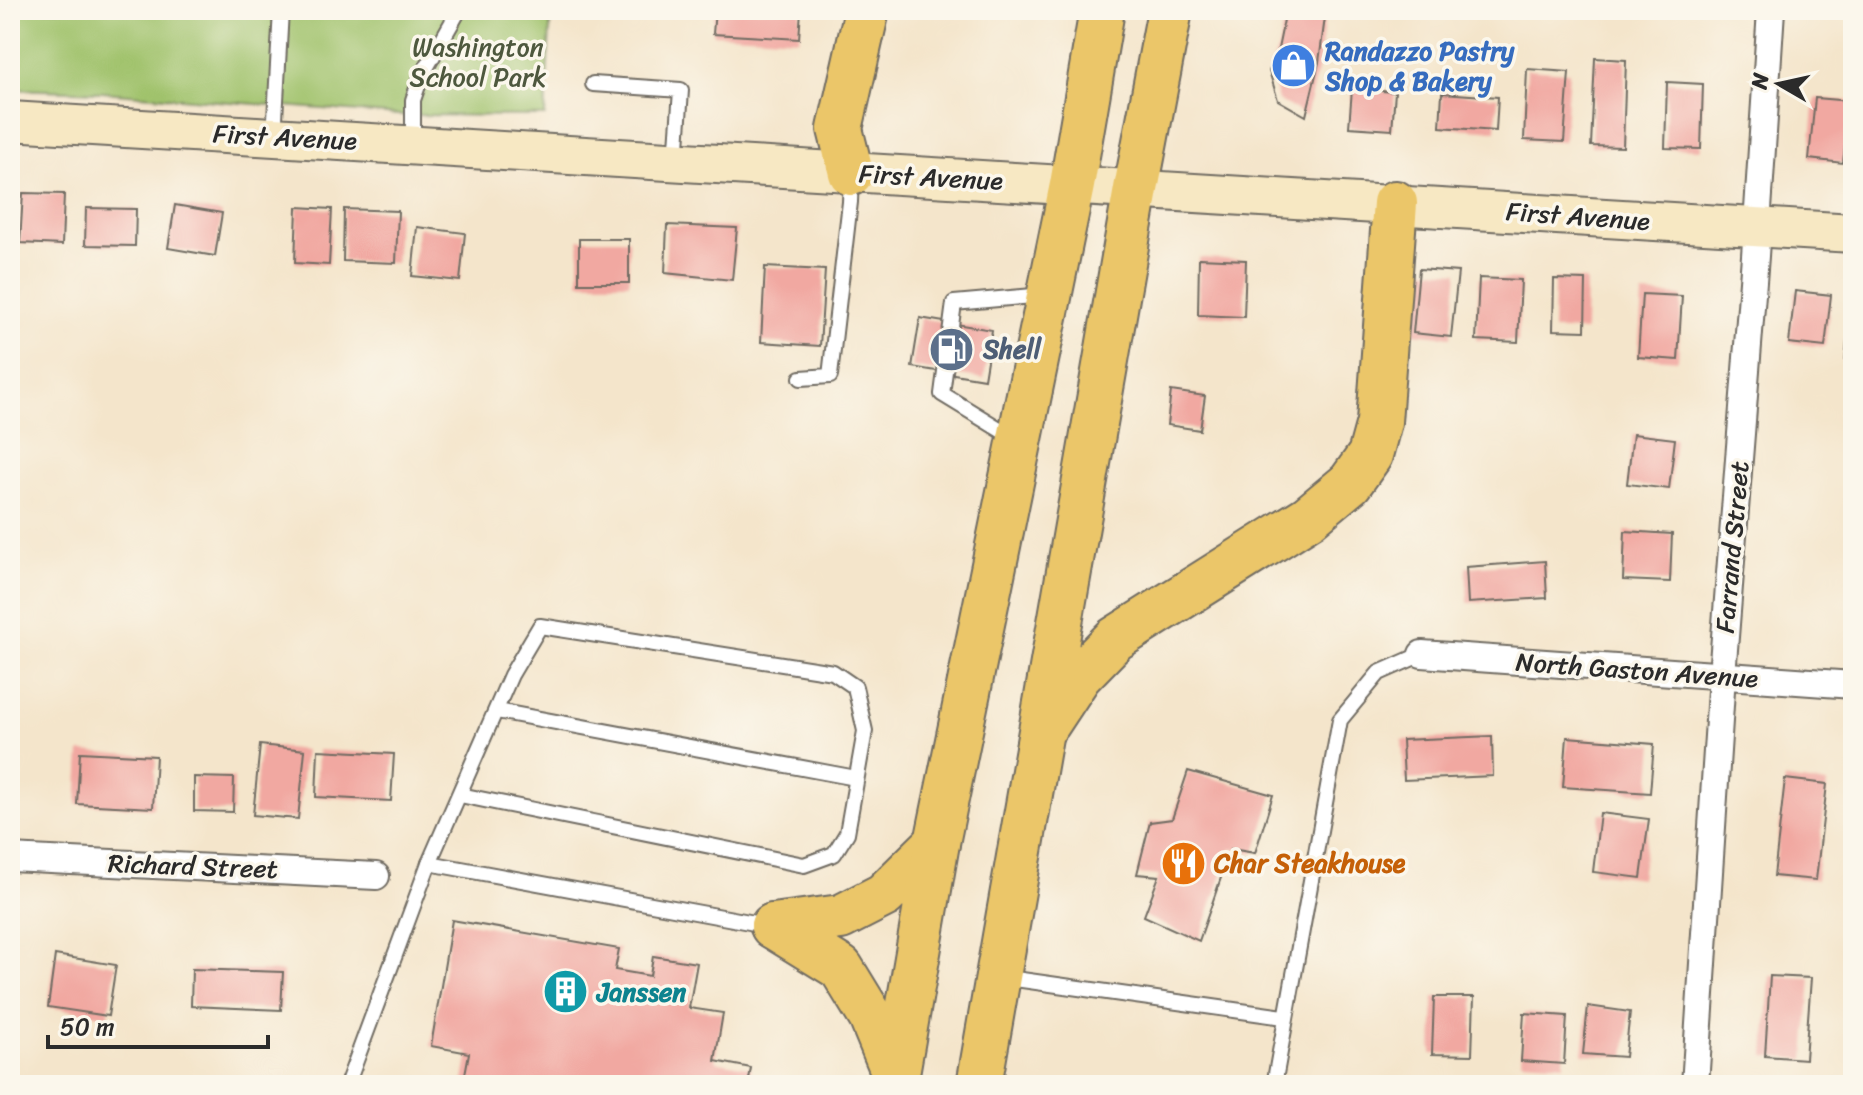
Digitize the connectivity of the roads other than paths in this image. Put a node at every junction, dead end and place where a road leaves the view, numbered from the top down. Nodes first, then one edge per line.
1 (281, 10) edge
2 (459, 10) edge
3 (867, 10) edge
4 (1102, 10) edge
5 (1170, 10) edge
6 (1771, 10) edge
7 (593, 84) dead end
8 (10, 121) edge
9 (274, 137) junction
10 (413, 145) junction
11 (676, 161) junction
12 (851, 173) junction
13 (1072, 185) junction
14 (1136, 189) junction
15 (1395, 203) junction
16 (1757, 228) junction
17 (1853, 233) edge
18 (1049, 294) junction
19 (801, 378) dead end
20 (1019, 441) junction
21 (1422, 654) joint
22 (1722, 675) junction
23 (1853, 685) edge
24 (497, 711) junction
25 (1040, 735) junction
26 (856, 778) junction
27 (460, 795) junction
28 (937, 843) junction
29 (10, 858) edge
30 (429, 863) junction
31 (376, 876) dead end
32 (773, 926) junction
33 (996, 976) junction
34 (1284, 1017) junction
35 (896, 1081) edge
36 (347, 1085) edge
37 (979, 1085) edge
38 (1274, 1085) edge
39 (1695, 1085) edge

1 - 9 lane
2 - 10 lane
3 - 12 highway
4 - 13 highway
5 - 14 highway
6 - 16 street, Farrand Street
7 - 11 lane
8 - 9 street, First Avenue
9 - 10 street, First Avenue
10 - 11 street, First Avenue
11 - 12 street, First Avenue
12 - 13 street, First Avenue
12 - 19 lane
13 - 14 street, First Avenue
13 - 18 highway
14 - 15 street, First Avenue
14 - 25 highway
15 - 16 street, First Avenue
15 - 25 highway
16 - 17 street, First Avenue
16 - 22 street, Farrand Street
18 - 20 highway
18 - 20 lane
20 - 28 highway
21 - 22 street, North Gaston Avenue
21 - 34 lane
22 - 23 street, North Gaston Avenue
22 - 39 street, Farrand Street
24 - 26 lane
24 - 26 lane
24 - 27 lane
25 - 33 highway
26 - 27 lane
27 - 30 lane
28 - 32 highway
28 - 35 highway
29 - 31 street, Richard Street
30 - 32 lane
30 - 36 lane
32 - 35 highway
33 - 34 lane
33 - 37 highway
34 - 38 lane

